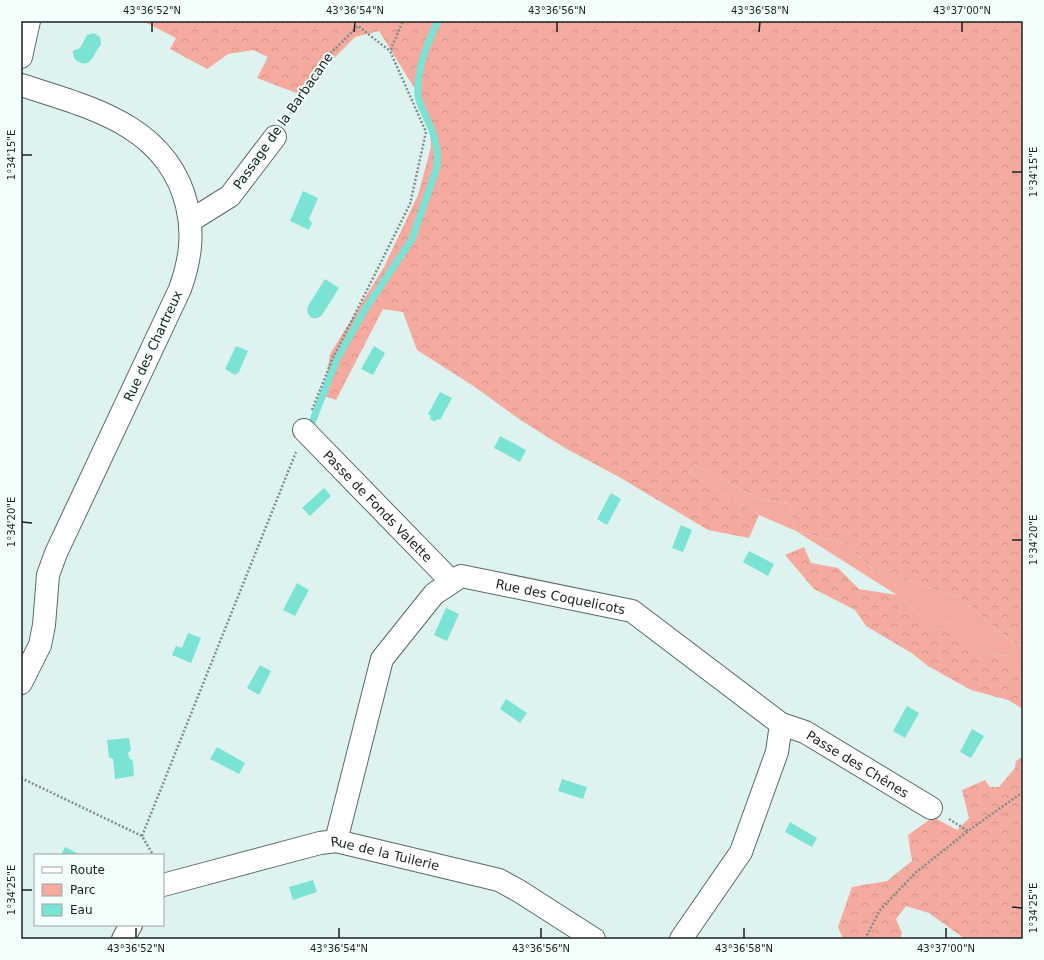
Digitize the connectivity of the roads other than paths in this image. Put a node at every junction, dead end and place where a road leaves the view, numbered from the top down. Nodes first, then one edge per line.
1 (29, 21) edge
2 (21, 57) edge
3 (21, 85) edge
4 (275, 137) road end
5 (190, 221) junction
6 (304, 430) road end
7 (452, 582) junction
8 (21, 683) edge
9 (781, 724) junction
10 (931, 808) road end
11 (336, 840) junction
12 (164, 885) edge
13 (130, 926) edge
14 (123, 939) edge
15 (594, 939) edge
16 (681, 939) edge

1 - 2 street
3 - 5 street, Rue des Chartreux
4 - 5 street, Passage de la Barbacane
5 - 8 street, Rue des Chartreux
6 - 7 street, Passe de Fonds Valette
7 - 9 street, Rue des Coquelicots
7 - 11 street, Rue des Coquelicots
9 - 10 street, Passe des Chênes
9 - 16 street
11 - 12 street, Rue de la Tuilerie
11 - 15 street, Rue de la Tuilerie
13 - 14 street

